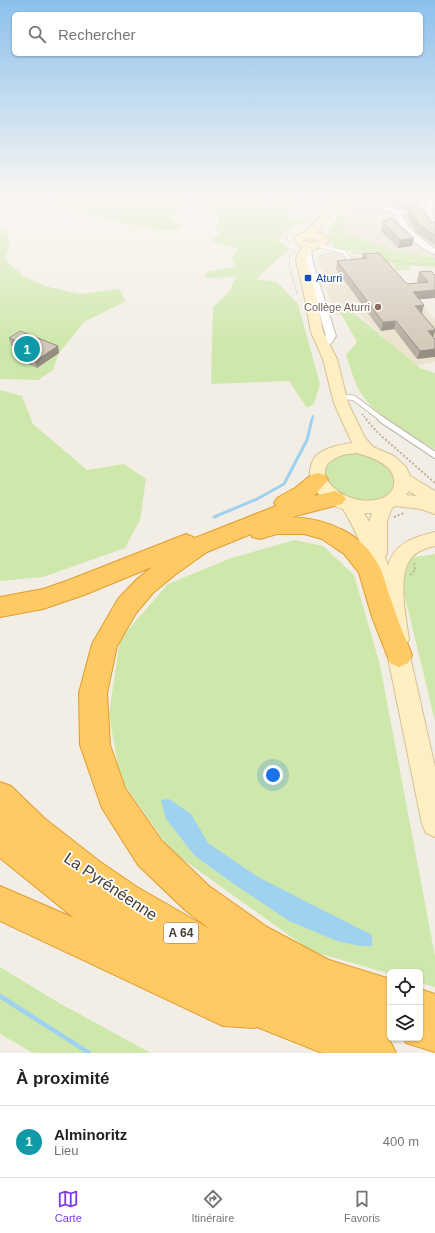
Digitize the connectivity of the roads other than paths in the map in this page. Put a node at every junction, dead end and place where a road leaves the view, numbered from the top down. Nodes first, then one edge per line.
1 (308, 246) edge
2 (314, 246) edge
3 (329, 246) edge
4 (349, 259) edge
5 (324, 345) junction
6 (340, 400) junction
7 (367, 450) junction
8 (337, 451) junction
9 (435, 455) edge
10 (403, 479) junction
11 (334, 495) junction
12 (435, 498) edge
13 (389, 502) junction
14 (435, 508) edge
15 (435, 539) edge
16 (378, 560) junction
17 (168, 567) junction
18 (0, 607) edge
19 (399, 655) junction
20 (0, 797) edge
21 (435, 824) edge
22 (0, 835) edge
23 (0, 903) edge
24 (387, 997) edge
25 (423, 1009) edge
26 (264, 1010) junction
27 (435, 1012) edge
28 (387, 1019) edge
29 (423, 1030) edge
30 (435, 1033) edge
31 (376, 1053) edge

1 - 5 main road
2 - 5 street
3 - 4 lane
5 - 6 main road
6 - 7 main road
6 - 8 main road
6 - 9 lane
7 - 8 main road
7 - 10 main road
8 - 11 main road
10 - 12 main road
10 - 13 main road
11 - 13 main road
11 - 16 main road
11 - 17 highway
11 - 18 highway
13 - 14 main road
13 - 16 main road
15 - 19 main road
16 - 19 main road
17 - 19 highway
17 - 24 highway
19 - 21 main road
20 - 28 highway, La Pyrénéenne / A 64
22 - 26 highway, La Pyrénéenne / A 64
23 - 26 highway
25 - 27 highway
26 - 31 highway, La Pyrénéenne / A 64
29 - 30 highway

